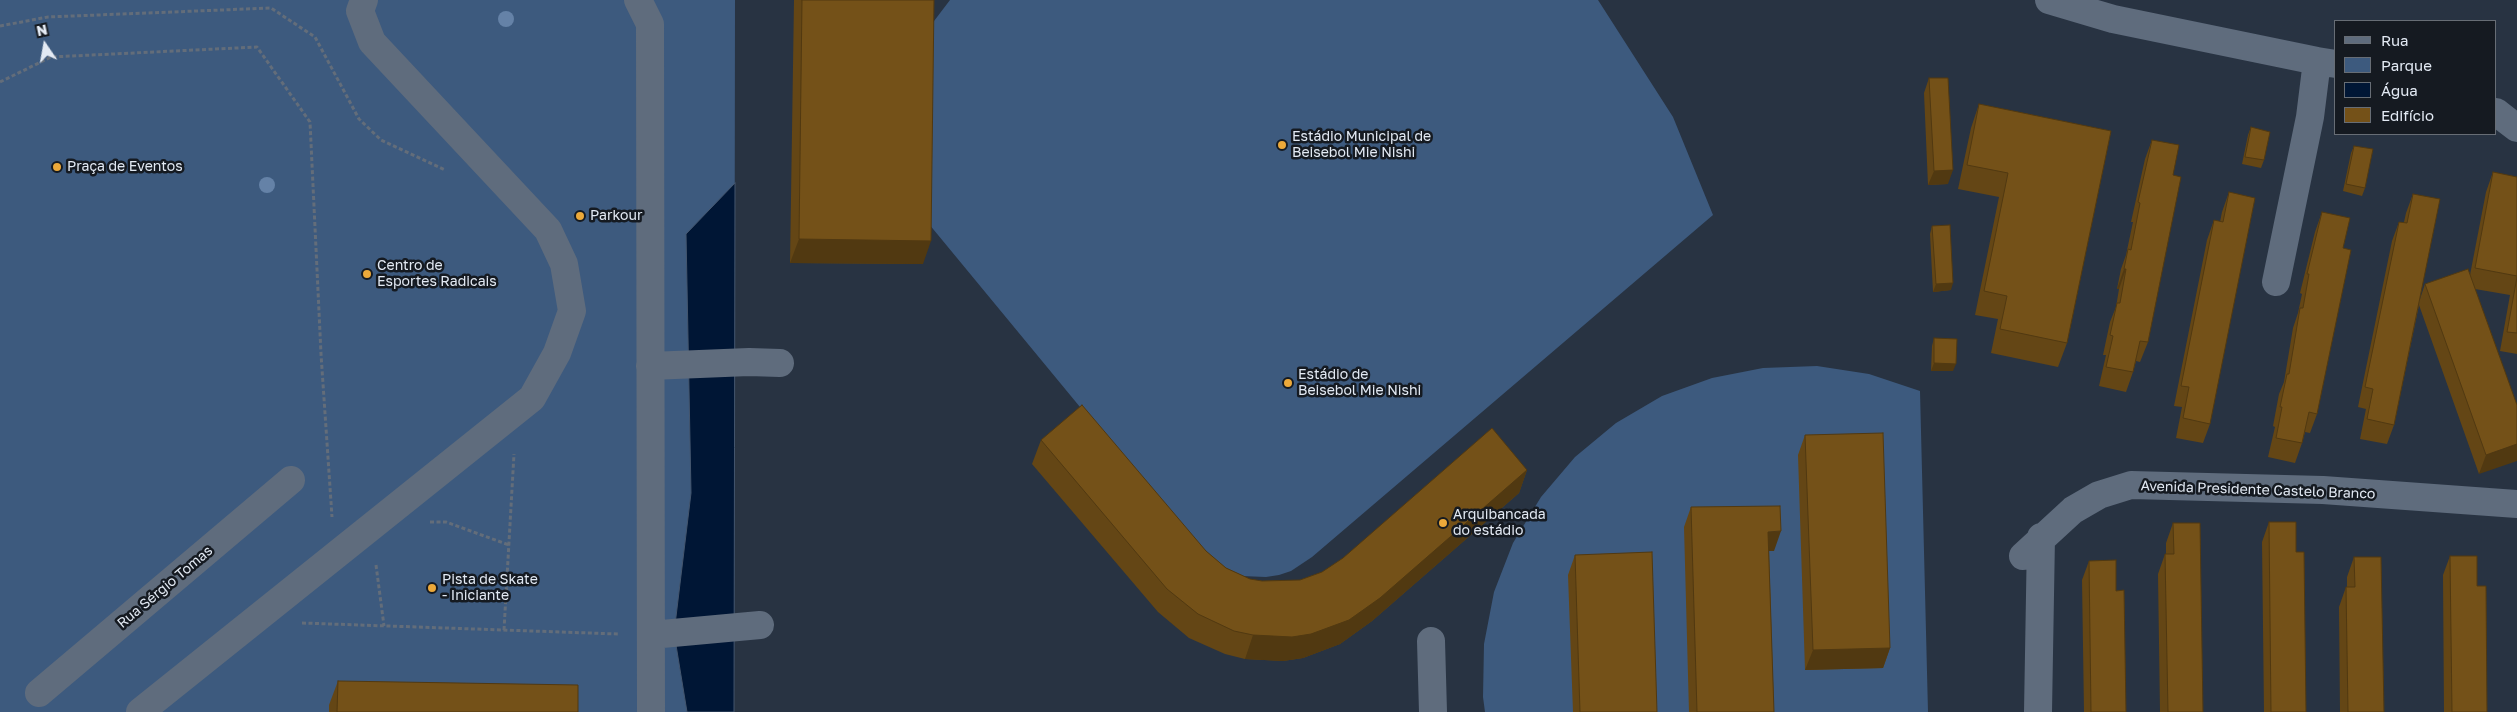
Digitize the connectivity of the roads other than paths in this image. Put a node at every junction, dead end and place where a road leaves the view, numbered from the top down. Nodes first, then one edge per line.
1 (364, 0) edge
2 (638, 0) edge
3 (2050, 0) edge
4 (2326, 62) edge
5 (2497, 113) edge
6 (2517, 128) edge
7 (2276, 282) dead end
8 (780, 363) dead end
9 (650, 366) junction
10 (291, 480) dead end
11 (2517, 504) edge
12 (750, 626) dead end
13 (658, 635) junction
14 (1431, 641) dead end
15 (40, 694) dead end
16 (140, 712) edge
17 (651, 712) edge
18 (1433, 712) edge
19 (2038, 712) edge

1 - 16 street
2 - 9 street
3 - 4 street
4 - 7 street
5 - 6 street
8 - 9 street
9 - 13 street
10 - 15 street, Rua Sérgio Tomas
11 - 19 street, Avenida Presidente Castelo Branco
12 - 13 street
13 - 17 street
14 - 18 street

